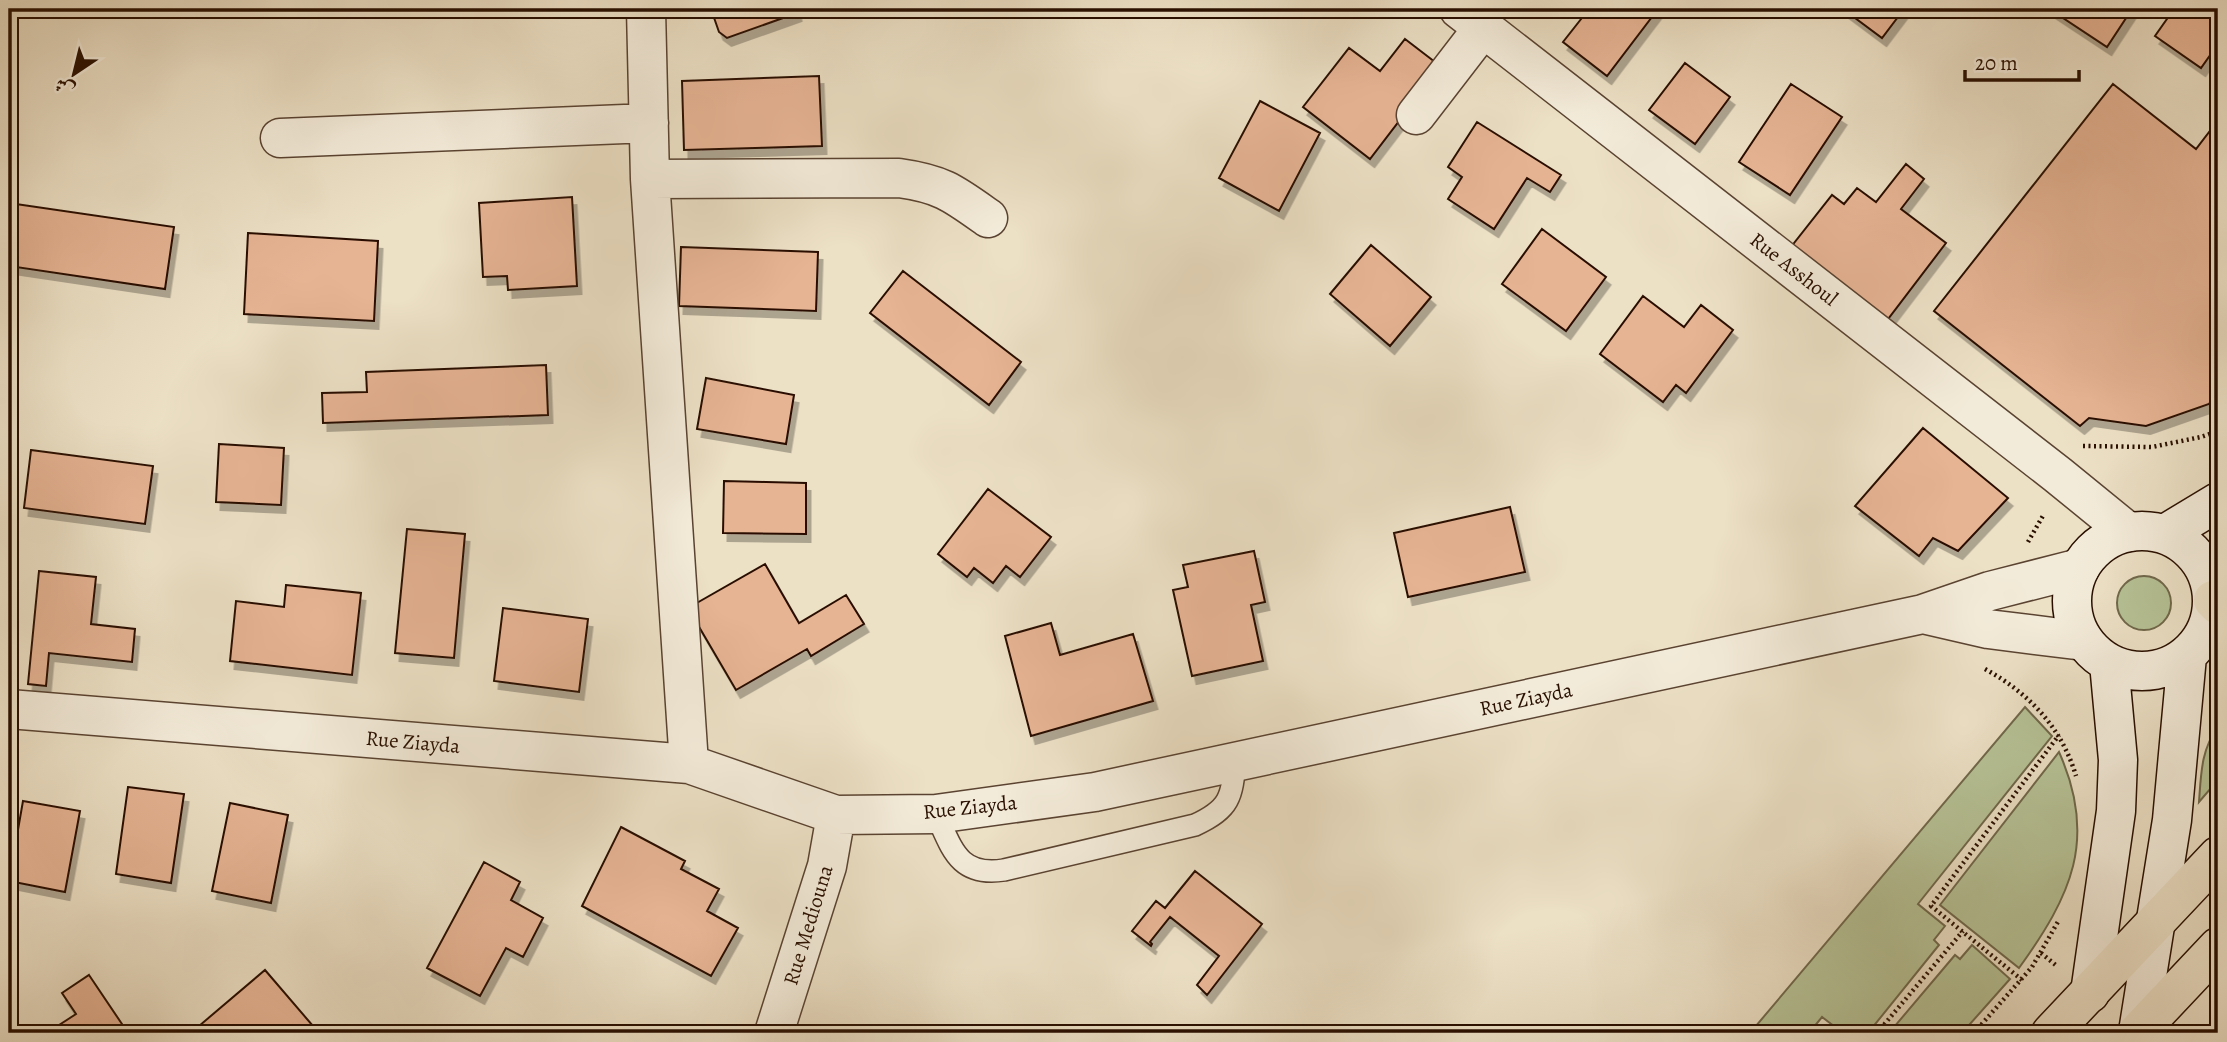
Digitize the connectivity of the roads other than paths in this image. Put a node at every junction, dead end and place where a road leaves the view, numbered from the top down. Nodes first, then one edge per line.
1 (646, 9) edge
2 (1471, 18) edge
3 (1416, 115) dead end
4 (649, 123) junction
5 (280, 138) dead end
6 (650, 179) junction
7 (988, 218) dead end
8 (2218, 502) edge
9 (2128, 532) junction
10 (2165, 534) junction
11 (2080, 568) junction
12 (2215, 589) edge
13 (1923, 614) junction
14 (2097, 652) junction
15 (2187, 656) junction
16 (9, 709) edge
17 (1234, 761) junction
18 (689, 764) junction
19 (936, 814) junction
20 (836, 815) junction
21 (2218, 856) edge
22 (2157, 921) junction
23 (2218, 947) edge
24 (2090, 993) junction
25 (2137, 1032) edge
26 (774, 1033) edge
27 (2051, 1033) edge

1 - 4 street
2 - 3 street
2 - 9 street, Rue Asshoul
4 - 5 street
4 - 6 street
6 - 7 street
6 - 18 street
8 - 10 street
9 - 10 street
9 - 11 street
10 - 12 street
11 - 13 street, Rue Ziayda
11 - 14 street
12 - 15 street
13 - 14 street, Rue Ziayda
13 - 17 street, Rue Ziayda
14 - 15 street
14 - 24 street
15 - 22 street
16 - 18 street, Rue Ziayda
17 - 19 street, Rue Ziayda
17 - 19 lane
18 - 20 street, Rue Ziayda
19 - 20 street, Rue Ziayda
20 - 26 street, Rue Mediouna
21 - 22 main road
22 - 24 main road
22 - 25 street
23 - 25 main road
24 - 27 main road

